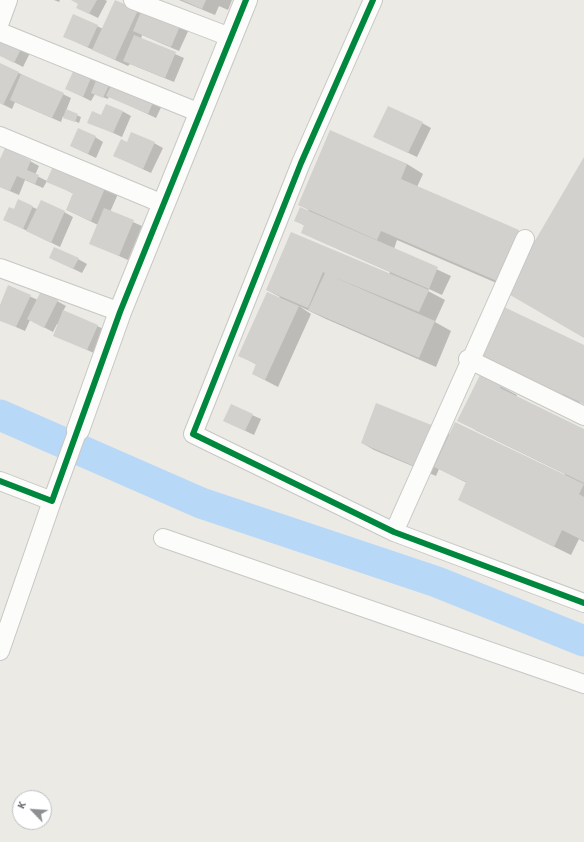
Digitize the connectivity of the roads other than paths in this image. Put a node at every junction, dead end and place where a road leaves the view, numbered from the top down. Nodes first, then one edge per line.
1 (8, 0) edge
2 (133, 0) edge
3 (246, 0) edge
4 (372, 0) edge
5 (0, 22) edge
6 (0, 32) edge
7 (230, 37) junction
8 (200, 113) junction
9 (0, 136) edge
10 (163, 204) junction
11 (525, 240) dead end
12 (0, 268) edge
13 (120, 312) junction
14 (469, 360) junction
15 (584, 416) edge
16 (78, 430) joint
17 (0, 481) edge
18 (52, 501) junction
19 (394, 532) junction
20 (163, 538) dead end
21 (584, 603) edge
22 (0, 651) edge
23 (584, 684) edge

1 - 5 street
2 - 7 street
3 - 7 street
4 - 19 street
6 - 8 street
7 - 8 street
8 - 10 street
9 - 10 street
10 - 13 street
11 - 14 street
12 - 13 street
13 - 16 street
14 - 15 street
14 - 19 street
16 - 18 street
17 - 18 street
18 - 22 street
19 - 21 street
20 - 23 street

